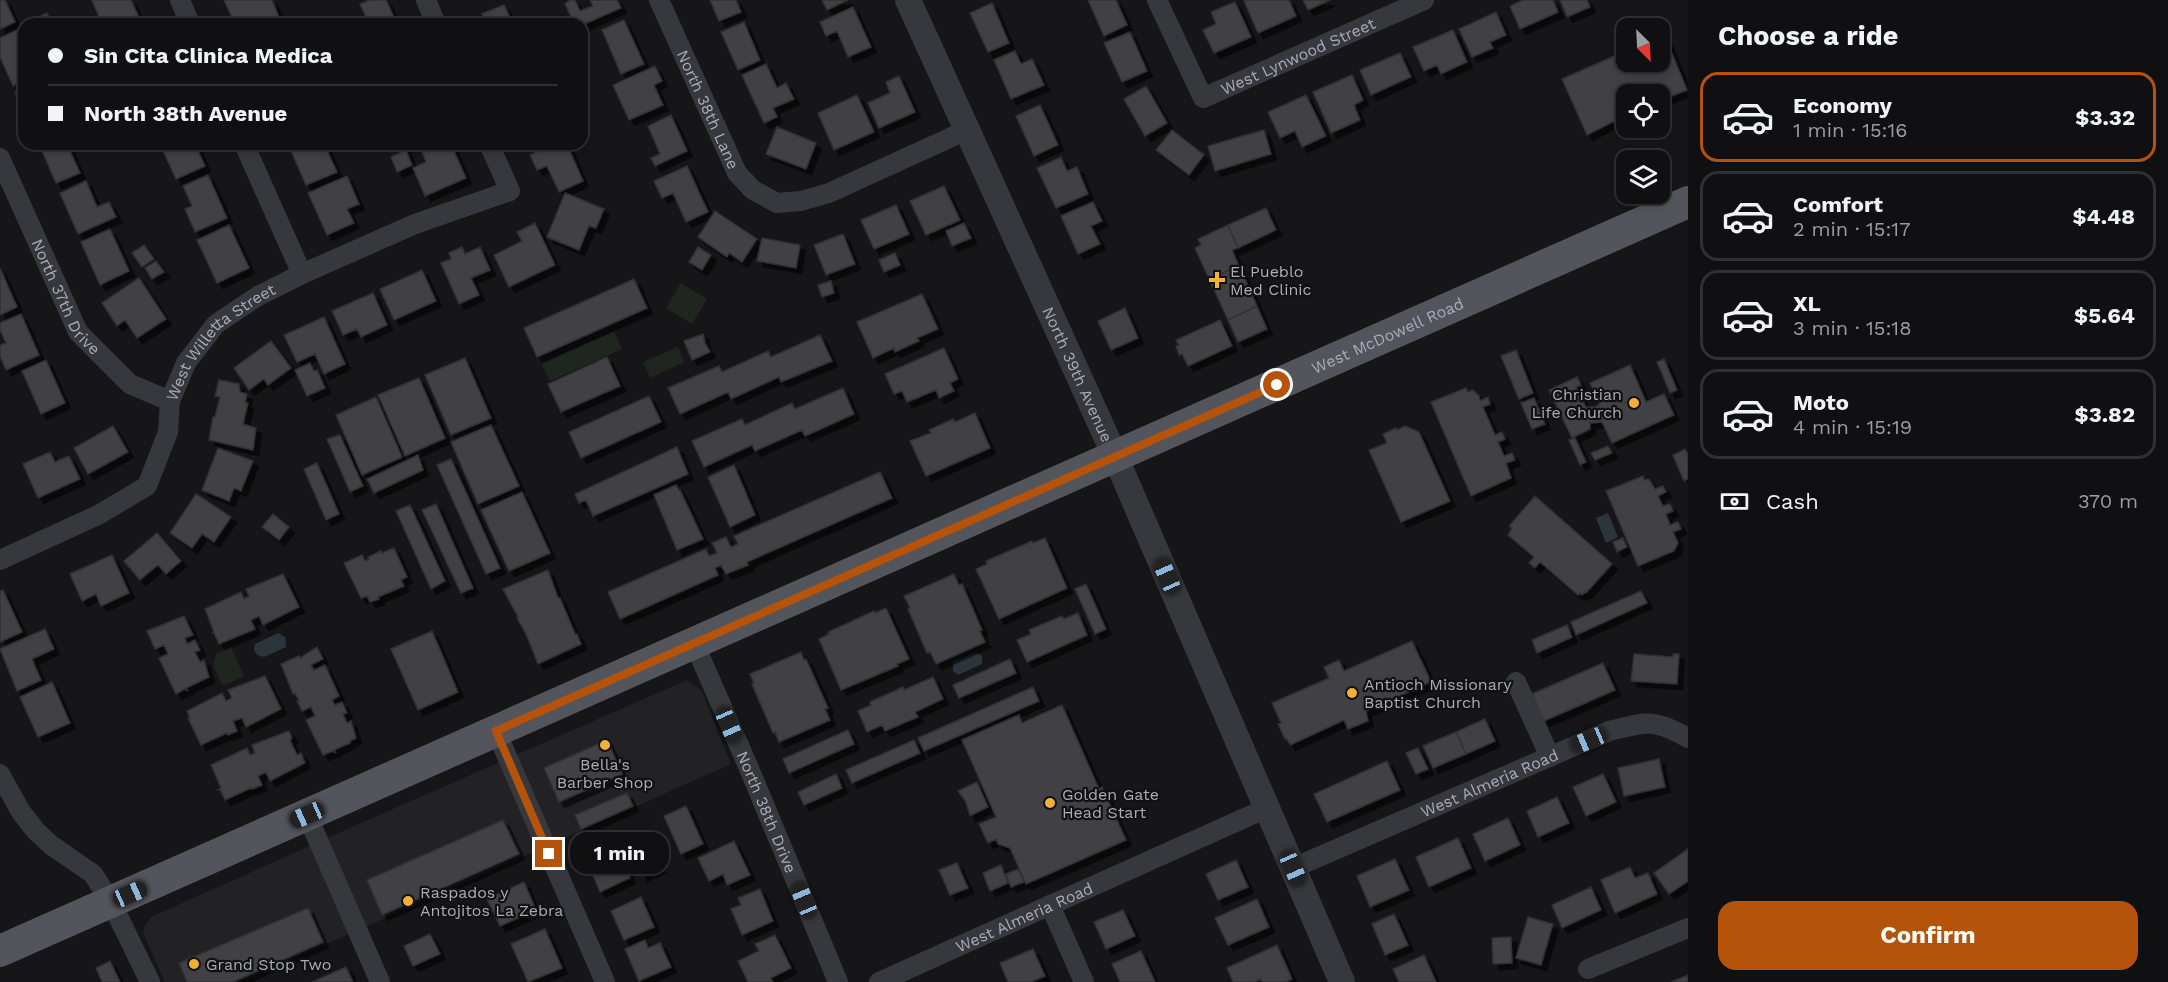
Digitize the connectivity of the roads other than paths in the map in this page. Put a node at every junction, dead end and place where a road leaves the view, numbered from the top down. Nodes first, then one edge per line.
1 (180, 0) edge
2 (426, 0) edge
3 (659, 0) edge
4 (908, 0) edge
5 (1157, 0) edge
6 (1424, 0) edge
7 (188, 18) edge
8 (434, 18) edge
9 (967, 130) junction
10 (247, 150) edge
11 (492, 150) edge
12 (0, 158) edge
13 (1688, 202) edge
14 (302, 274) junction
15 (170, 401) junction
16 (1115, 456) junction
17 (0, 560) edge
18 (694, 643) junction
19 (1516, 682) dead end
20 (496, 731) junction
21 (1688, 738) edge
22 (1550, 757) junction
23 (0, 774) edge
24 (1267, 808) junction
25 (307, 815) junction
26 (1293, 868) junction
27 (111, 902) junction
28 (1050, 905) junction
29 (1688, 928) edge
30 (0, 951) edge
31 (1588, 969) dead end
32 (150, 982) edge
33 (380, 982) edge
34 (605, 982) edge
35 (838, 982) edge
36 (879, 982) edge
37 (1084, 982) edge
38 (1342, 982) edge

1 - 7 street
2 - 8 street
3 - 9 street, North 38th Lane
4 - 9 street, North 39th Avenue
5 - 6 street, West Lynwood Street
9 - 16 street, North 39th Avenue
10 - 14 street
11 - 14 street, West Willetta Street
12 - 15 street, North 37th Drive
13 - 16 main road, West McDowell Road
14 - 15 street, West Willetta Street
15 - 17 street, West Willetta Street
16 - 18 main road, West McDowell Road
16 - 24 street, North 39th Avenue
18 - 20 main road, West McDowell Road
18 - 35 street, North 38th Drive
19 - 22 street
20 - 25 main road, West McDowell Road
20 - 34 street
21 - 22 street, West Almeria Road
22 - 26 street, West Almeria Road
23 - 27 street
24 - 26 street, North 39th Avenue
24 - 28 street, West Almeria Road
25 - 27 main road, West McDowell Road
25 - 33 street
26 - 38 street, North 39th Avenue
27 - 30 main road, West McDowell Road
27 - 32 street
28 - 36 street, West Almeria Road
28 - 37 street
29 - 31 street

